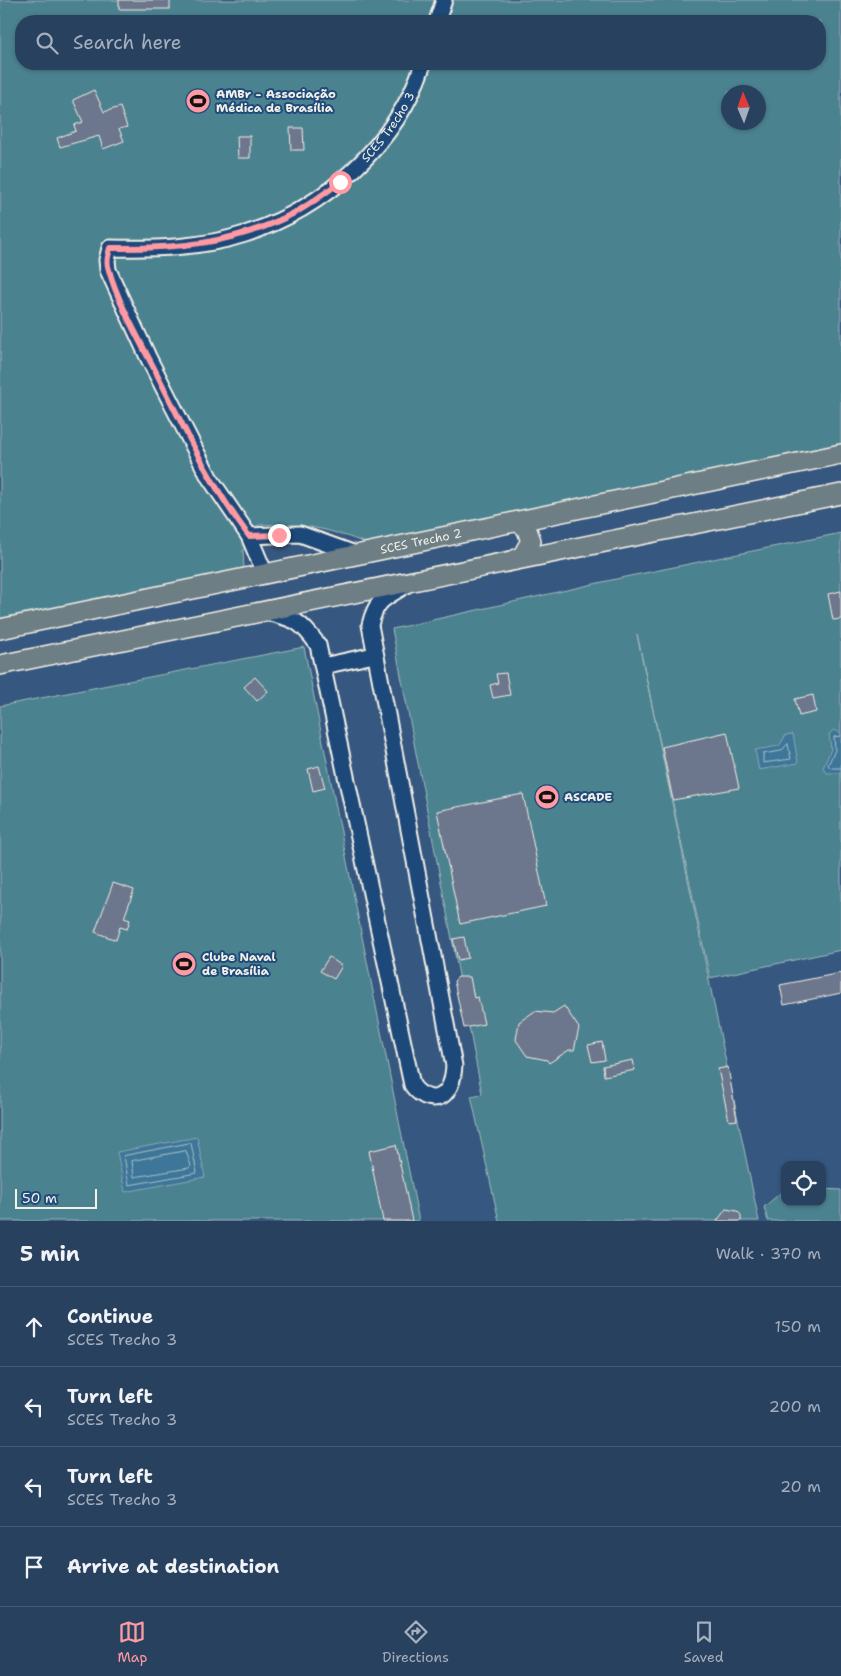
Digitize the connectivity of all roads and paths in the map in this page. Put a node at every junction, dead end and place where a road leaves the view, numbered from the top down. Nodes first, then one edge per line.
1 (444, 0) edge
2 (439, 15) edge
3 (420, 70) edge
4 (841, 454) edge
5 (841, 494) edge
6 (517, 522) junction
7 (249, 536) junction
8 (358, 555) junction
9 (515, 560) junction
10 (264, 574) junction
11 (411, 582) junction
12 (265, 612) junction
13 (0, 629) edge
14 (374, 655) junction
15 (0, 665) edge
16 (323, 666) junction

1 - 2 street
3 - 7 street, SCES Trecho 3
4 - 6 main road, SCES Trecho 2
5 - 9 main road
6 - 8 main road, SCES Trecho 2
6 - 9 main road
7 - 8 street
7 - 10 street, SCES Trecho 3
8 - 10 main road, SCES Trecho 2
9 - 11 main road
10 - 13 main road, SCES Trecho 2
11 - 12 main road
11 - 14 street
12 - 15 main road
12 - 16 street
14 - 16 street
14 - 16 street

